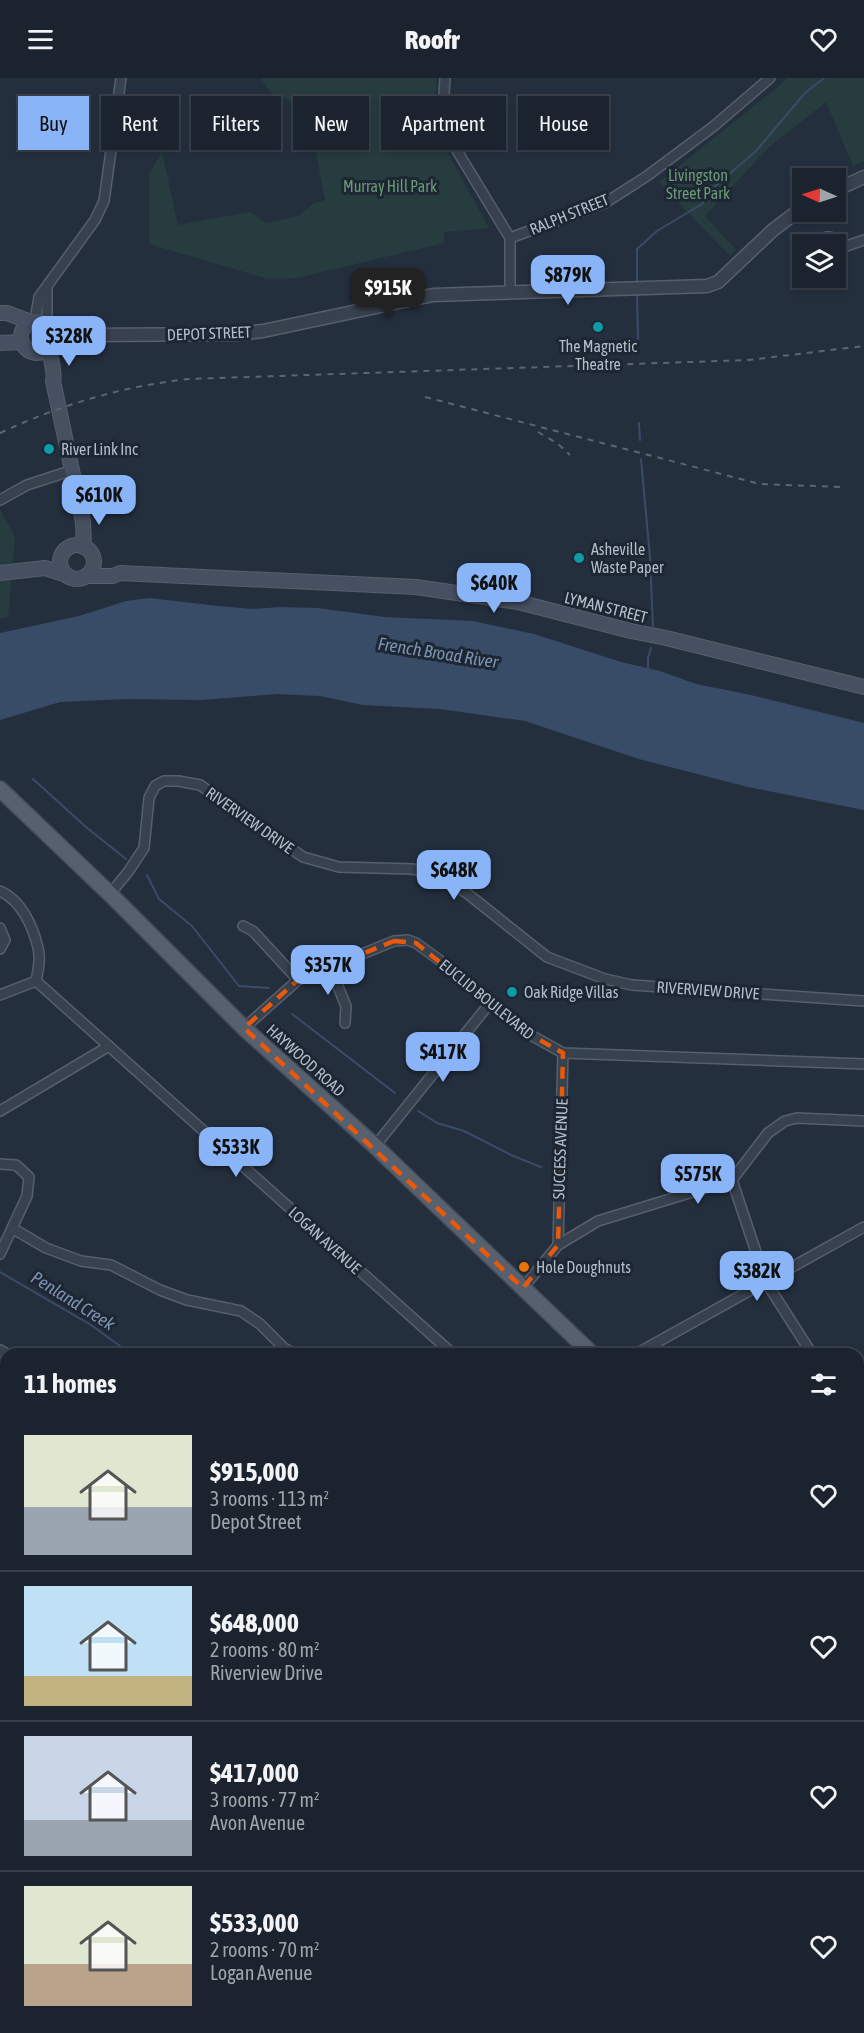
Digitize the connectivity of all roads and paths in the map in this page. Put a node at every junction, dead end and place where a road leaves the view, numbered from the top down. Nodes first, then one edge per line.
1 (122, 78) edge
2 (445, 78) edge
3 (770, 78) edge
4 (864, 177) edge
5 (846, 185) edge
6 (792, 215) edge
7 (510, 238) junction
8 (864, 240) edge
9 (846, 247) edge
10 (510, 292) junction
11 (0, 314) edge
12 (38, 335) junction
13 (0, 343) edge
14 (73, 470) junction
15 (0, 500) edge
16 (80, 507) junction
17 (88, 552) junction
18 (63, 553) junction
19 (0, 567) edge
20 (0, 573) edge
21 (120, 573) junction
22 (64, 574) junction
23 (86, 576) junction
24 (864, 687) edge
25 (0, 790) edge
26 (0, 891) edge
27 (110, 894) junction
28 (243, 926) dead end
29 (0, 928) edge
30 (0, 949) edge
31 (330, 967) junction
32 (298, 980) junction
33 (36, 981) junction
34 (0, 994) edge
35 (864, 1001) edge
36 (490, 1003) junction
37 (345, 1023) dead end
38 (244, 1028) junction
39 (109, 1046) junction
40 (563, 1053) junction
41 (864, 1064) edge
42 (0, 1111) edge
43 (864, 1121) edge
44 (375, 1146) junction
45 (0, 1164) edge
46 (732, 1179) junction
47 (864, 1227) edge
48 (12, 1228) junction
49 (558, 1245) junction
50 (0, 1254) edge
51 (766, 1282) junction
52 (523, 1288) junction
53 (285, 1348) edge
54 (446, 1348) edge
55 (586, 1348) edge
56 (647, 1348) edge
57 (808, 1348) edge

1 - 12 street
2 - 7 street
3 - 7 street, RALPH STREET
4 - 5 street
6 - 10 street, DEPOT STREET
7 - 10 street
8 - 9 street
10 - 12 street, DEPOT STREET
11 - 12 main road
12 - 13 main road
12 - 14 main road
14 - 15 street
14 - 16 main road
16 - 17 main road
16 - 18 main road
17 - 18 main road
17 - 21 main road, LYMAN STREET
17 - 23 main road
18 - 19 main road
18 - 22 main road
20 - 22 main road
21 - 23 main road, LYMAN STREET
21 - 24 main road, LYMAN STREET
22 - 23 main road
25 - 27 main road, HAYWOOD ROAD
26 - 33 street
27 - 35 street, RIVERVIEW DRIVE
27 - 38 main road, HAYWOOD ROAD
28 - 32 street
29 - 30 street
31 - 32 street, EUCLID BOULEVARD
31 - 36 street, EUCLID BOULEVARD
31 - 37 street
32 - 38 street, EUCLID BOULEVARD
33 - 34 street
33 - 39 street, LOGAN AVENUE
36 - 40 street, EUCLID BOULEVARD
36 - 44 street
38 - 44 main road, HAYWOOD ROAD
39 - 42 street
39 - 54 street, LOGAN AVENUE
40 - 41 street, EUCLID BOULEVARD
40 - 49 street, SUCCESS AVENUE
43 - 46 street
44 - 52 main road, HAYWOOD ROAD
45 - 48 street
46 - 49 street
46 - 51 street
47 - 51 street
48 - 50 street
48 - 53 street
49 - 52 street
51 - 56 street
51 - 57 street
52 - 55 main road, HAYWOOD ROAD

